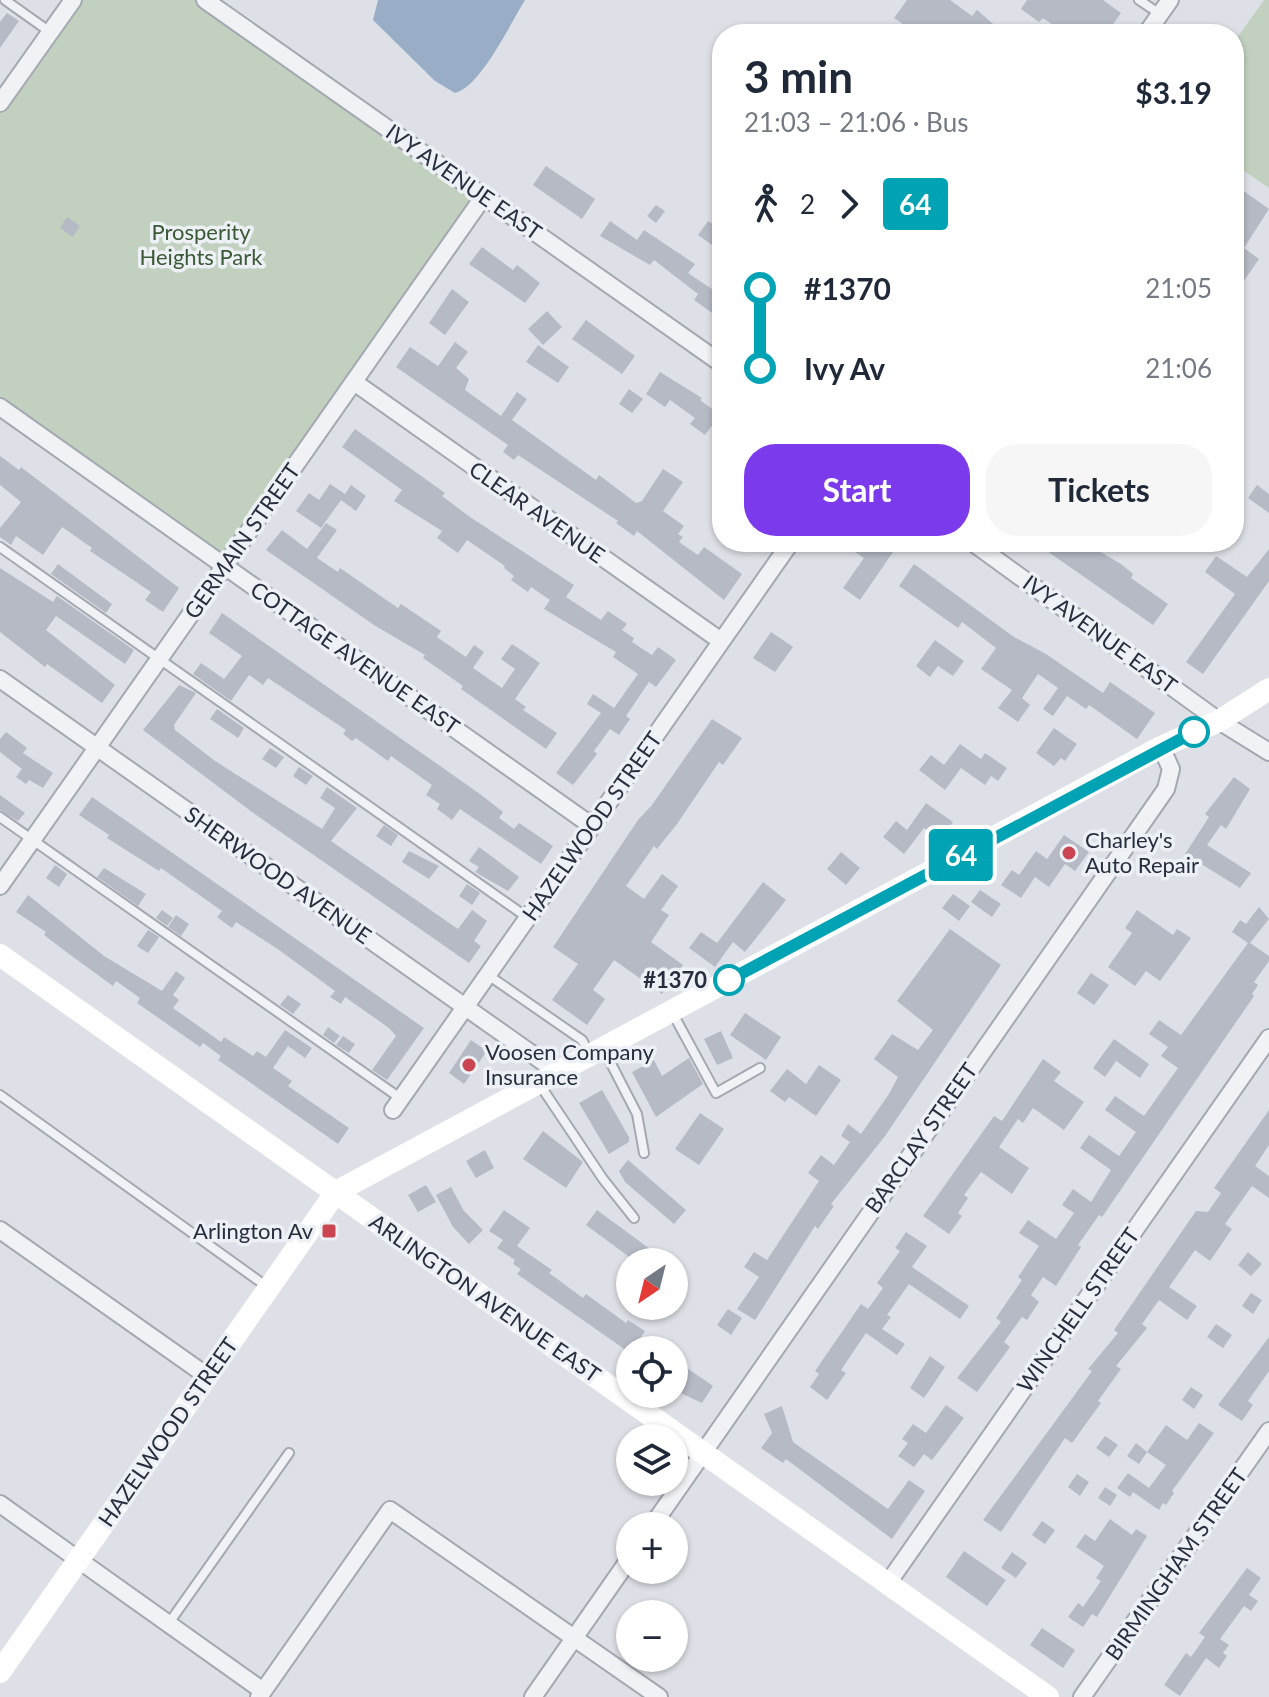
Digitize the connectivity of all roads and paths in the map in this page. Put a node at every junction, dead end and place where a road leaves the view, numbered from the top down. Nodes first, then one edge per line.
1 (5, 0) edge
2 (73, 0) edge
3 (205, 0) edge
4 (1139, 0) edge
5 (1170, 0) edge
6 (1160, 14) junction
7 (1153, 24) edge
8 (50, 32) junction
9 (0, 103) edge
10 (484, 196) junction
11 (712, 357) edge
12 (354, 382) junction
13 (0, 407) edge
14 (0, 547) edge
15 (784, 552) edge
16 (986, 552) edge
17 (225, 566) junction
18 (721, 641) junction
19 (158, 660) junction
20 (0, 679) edge
21 (1269, 689) edge
22 (1219, 721) junction
23 (97, 747) junction
24 (1161, 747) junction
25 (1269, 752) edge
26 (0, 817) edge
27 (592, 826) junction
28 (32, 840) junction
29 (0, 886) edge
30 (528, 918) junction
31 (0, 955) edge
32 (488, 975) junction
33 (465, 1007) junction
34 (672, 1011) junction
35 (1269, 1038) edge
36 (596, 1050) junction
37 (760, 1068) dead end
38 (547, 1076) junction
39 (0, 1095) edge
40 (397, 1104) joint
41 (644, 1153) dead end
42 (336, 1192) junction
43 (634, 1218) dead end
44 (0, 1230) edge
45 (269, 1288) junction
46 (207, 1376) junction
47 (1269, 1431) edge
48 (703, 1452) junction
49 (289, 1453) dead end
50 (0, 1504) edge
51 (662, 1512) edge
52 (78, 1560) junction
53 (616, 1578) edge
54 (888, 1583) junction
55 (168, 1624) junction
56 (575, 1637) junction
57 (4, 1657) edge
58 (261, 1694) edge
59 (533, 1697) edge
60 (659, 1697) edge
61 (1048, 1697) edge
62 (1082, 1697) edge

1 - 8 lane
2 - 8 street
3 - 10 street, IVY AVENUE EAST
4 - 6 lane
5 - 6 street
6 - 7 street
8 - 9 street
10 - 11 street, IVY AVENUE EAST
10 - 12 street, GERMAIN STREET
12 - 17 street, GERMAIN STREET
12 - 18 street, CLEAR AVENUE
13 - 17 street, COTTAGE AVENUE EAST
14 - 19 lane
15 - 18 street, HAZELWOOD STREET
16 - 22 street, IVY AVENUE EAST
17 - 19 street, GERMAIN STREET
17 - 27 street, COTTAGE AVENUE EAST
18 - 27 street, HAZELWOOD STREET
19 - 23 street, GERMAIN STREET
19 - 30 lane
20 - 23 street, SHERWOOD AVENUE
21 - 22 street
22 - 24 street
22 - 25 street, IVY AVENUE EAST
23 - 28 street, GERMAIN STREET
23 - 33 street, SHERWOOD AVENUE
24 - 34 street
24 - 48 street, BARCLAY STREET
26 - 28 lane
27 - 30 street, HAZELWOOD STREET
28 - 29 street, GERMAIN STREET
28 - 40 lane
30 - 32 street, HAZELWOOD STREET
31 - 42 street, ARLINGTON AVENUE EAST
32 - 33 street, HAZELWOOD STREET
32 - 36 lane
33 - 38 street, SHERWOOD AVENUE
33 - 40 street, HAZELWOOD STREET
34 - 36 street
34 - 37 lane
35 - 54 street, WINCHELL STREET
36 - 38 street
36 - 41 lane
38 - 42 street
38 - 43 lane
39 - 45 lane
42 - 45 street, HAZELWOOD STREET
42 - 48 street, ARLINGTON AVENUE EAST
44 - 46 street
45 - 46 street, HAZELWOOD STREET
46 - 52 street, HAZELWOOD STREET
47 - 62 street, BIRMINGHAM STREET
48 - 51 street, BARCLAY STREET
48 - 54 street, ARLINGTON AVENUE EAST
49 - 55 lane
50 - 52 street
52 - 55 street
52 - 57 street, HAZELWOOD STREET
53 - 56 street
54 - 61 street, ARLINGTON AVENUE EAST
55 - 58 street
56 - 58 street
56 - 59 street
56 - 60 street

